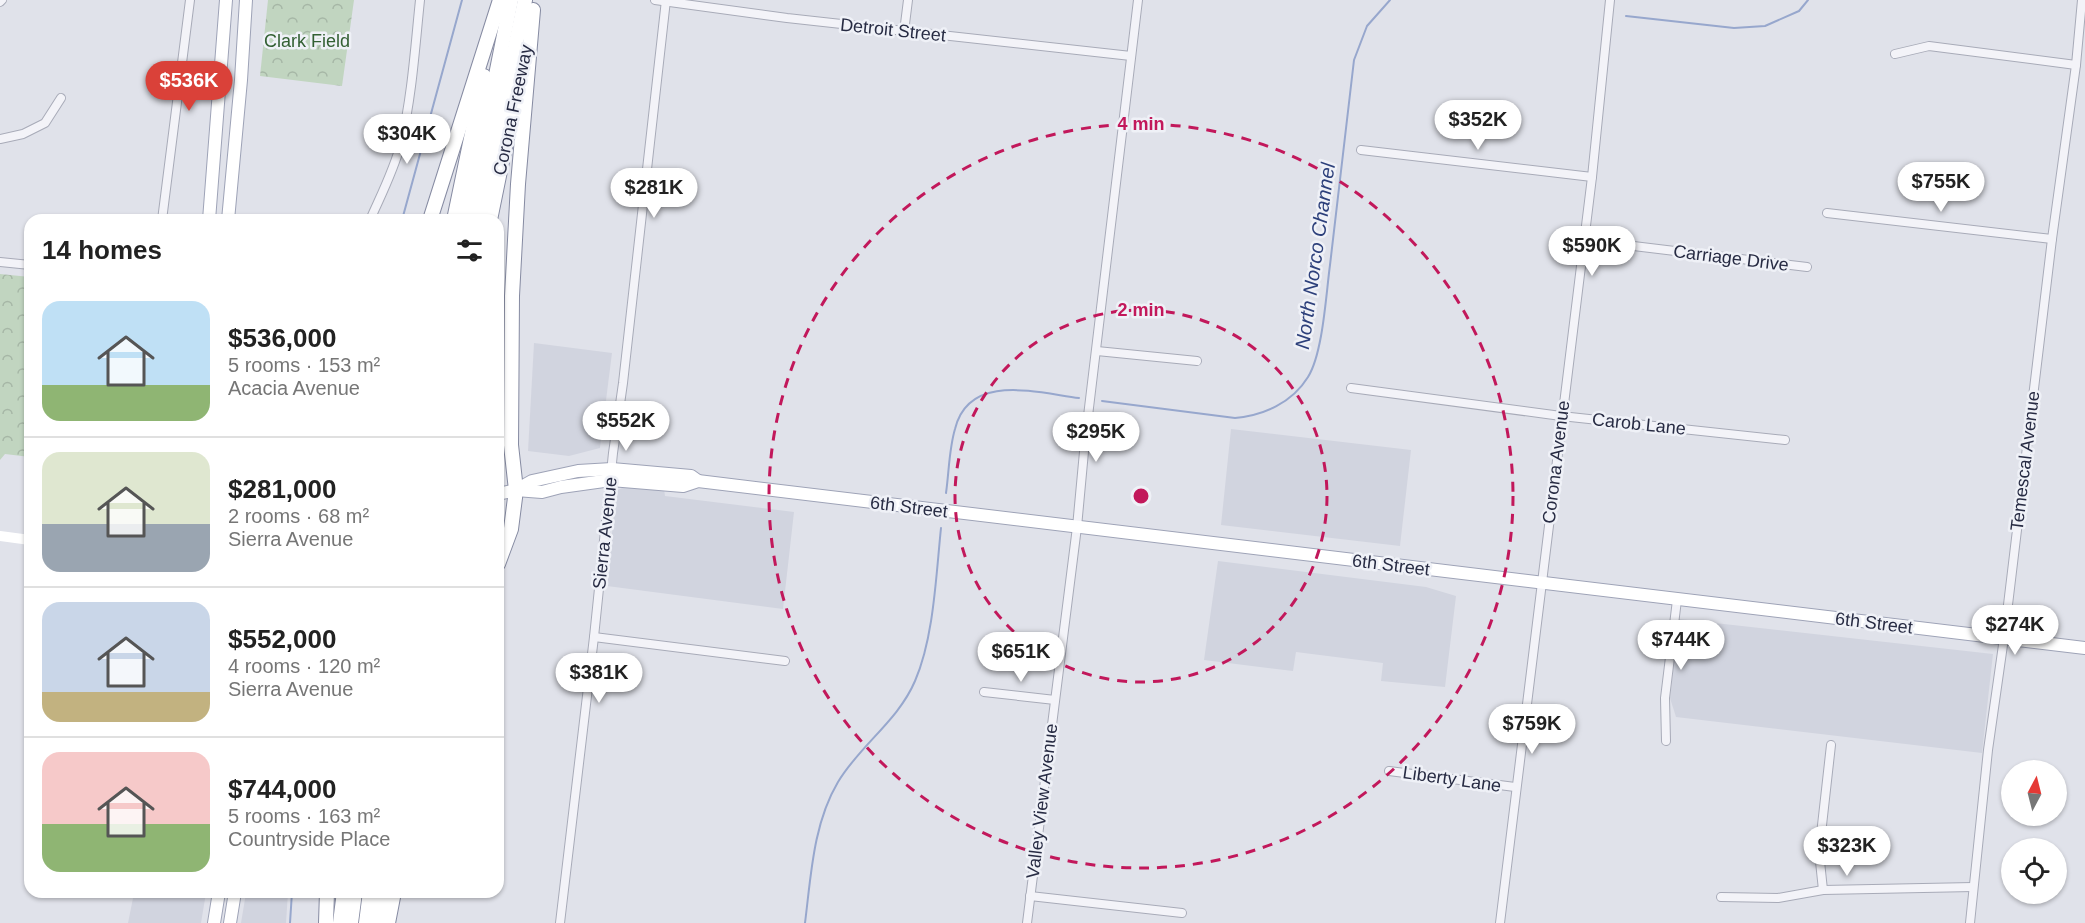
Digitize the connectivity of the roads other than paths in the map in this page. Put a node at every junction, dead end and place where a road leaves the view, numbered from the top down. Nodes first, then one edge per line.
1 (190, 0) edge
2 (226, 0) edge
3 (246, 0) edge
4 (420, 0) edge
5 (655, 0) edge
6 (908, 0) edge
7 (1138, 0) edge
8 (1610, 0) edge
9 (2082, 0) edge
10 (503, 1) edge
11 (666, 1) edge
12 (531, 3) edge
13 (904, 32) junction
14 (1895, 54) dead end
15 (1131, 56) junction
16 (2076, 65) junction
17 (61, 99) dead end
18 (0, 139) edge
19 (1361, 150) dead end
20 (1592, 177) junction
21 (1827, 213) dead end
22 (163, 214) edge
23 (209, 214) edge
24 (232, 214) edge
25 (373, 214) edge
26 (432, 214) edge
27 (455, 214) edge
28 (468, 214) edge
29 (480, 214) edge
30 (491, 214) edge
31 (2052, 239) junction
32 (1584, 240) junction
33 (0, 262) edge
34 (24, 265) edge
35 (1807, 267) dead end
36 (1097, 351) junction
37 (1197, 360) dead end
38 (1351, 388) dead end
39 (1561, 416) junction
40 (1785, 440) dead end
41 (612, 475) junction
42 (516, 490) junction
43 (504, 493) edge
44 (1077, 527) junction
45 (0, 536) edge
46 (24, 539) edge
47 (504, 548) edge
48 (1541, 583) junction
49 (1677, 600) junction
50 (594, 638) junction
51 (2004, 638) junction
52 (2085, 648) edge
53 (785, 661) dead end
54 (984, 692) dead end
55 (1055, 700) junction
56 (1666, 741) dead end
57 (1831, 745) dead end
58 (1389, 771) dead end
59 (1515, 787) junction
60 (1973, 887) junction
61 (1823, 890) junction
62 (1030, 896) junction
63 (1721, 897) dead end
64 (218, 898) edge
65 (234, 898) edge
66 (327, 898) edge
67 (343, 898) edge
68 (354, 898) edge
69 (369, 898) edge
70 (381, 898) edge
71 (393, 898) edge
72 (1182, 913) dead end
73 (214, 923) edge
74 (230, 923) edge
75 (326, 923) edge
76 (340, 923) edge
77 (351, 923) edge
78 (366, 923) edge
79 (378, 923) edge
80 (388, 923) edge
81 (560, 923) edge
82 (1027, 923) edge
83 (1500, 923) edge
84 (1970, 923) edge

1 - 22 street
2 - 23 main road
3 - 24 main road
4 - 25 street
5 - 11 street, Detroit Street
6 - 13 street
7 - 15 street, Valley View Avenue
8 - 20 street, Corona Avenue
9 - 16 street, Temescal Avenue
10 - 26 highway
10 - 27 highway, Corona Freeway
10 - 28 highway
11 - 13 street, Detroit Street
11 - 41 street, Sierra Avenue
12 - 29 highway
12 - 30 highway, Corona Freeway
12 - 42 highway
13 - 15 street, Detroit Street
14 - 16 street
15 - 36 street, Valley View Avenue
16 - 31 street, Temescal Avenue
17 - 18 street
19 - 20 street
20 - 32 street, Corona Avenue
21 - 31 street
31 - 51 street, Temescal Avenue
32 - 35 street, Carriage Drive
32 - 39 street, Corona Avenue
33 - 34 street
36 - 37 street
36 - 44 street, Valley View Avenue
38 - 39 street, Carob Lane
39 - 40 street, Carob Lane
39 - 48 street, Corona Avenue
41 - 42 main road, 6th Street
41 - 44 main road, 6th Street
41 - 50 street, Sierra Avenue
42 - 43 main road, 6th Street
42 - 47 highway
44 - 48 main road, 6th Street
44 - 55 street, Valley View Avenue
45 - 46 main road
48 - 49 main road, 6th Street
48 - 59 street, Corona Avenue
49 - 51 main road, 6th Street
49 - 56 street
50 - 53 street
50 - 81 street, Sierra Avenue
51 - 52 main road, 6th Street
51 - 60 street, Temescal Avenue
54 - 55 street
55 - 62 street, Valley View Avenue
57 - 61 street
58 - 59 street, Liberty Lane
59 - 83 street, Corona Avenue
60 - 61 street
60 - 84 street, Temescal Avenue
61 - 63 street
62 - 72 street
62 - 82 street, Valley View Avenue
64 - 73 main road
65 - 74 main road
66 - 75 highway
67 - 76 highway
68 - 77 highway
69 - 78 highway
70 - 79 highway
71 - 80 highway

